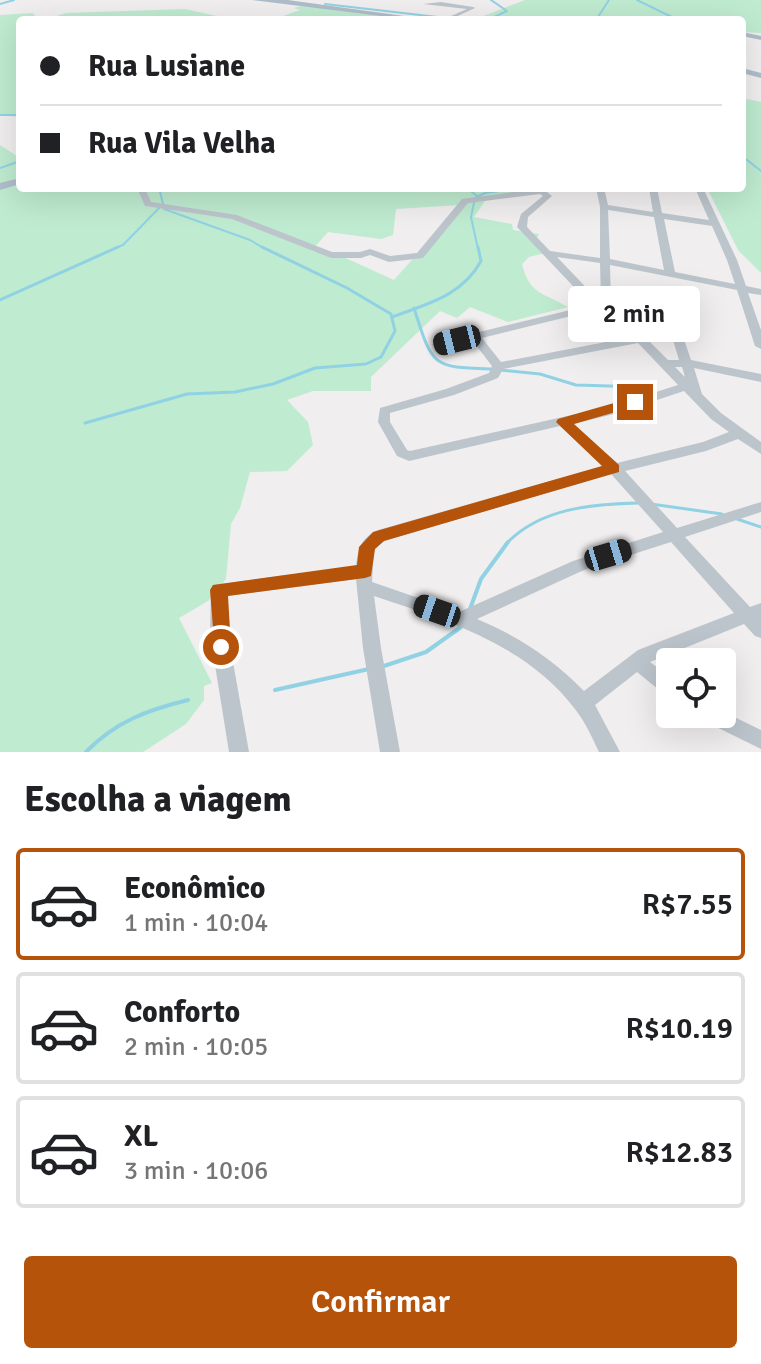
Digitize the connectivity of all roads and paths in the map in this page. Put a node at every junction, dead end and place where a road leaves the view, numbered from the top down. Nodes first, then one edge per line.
1 (255, 0) edge
2 (273, 0) edge
3 (286, 0) edge
4 (444, 1) edge
5 (298, 2) edge
6 (425, 4) dead end
7 (400, 16) edge
8 (411, 16) edge
9 (454, 16) edge
10 (142, 192) edge
11 (522, 192) edge
12 (543, 192) edge
13 (601, 192) edge
14 (654, 192) edge
15 (701, 192) edge
16 (604, 207) junction
17 (659, 216) junction
18 (716, 224) junction
19 (546, 253) junction
20 (604, 261) junction
21 (670, 273) junction
22 (742, 287) junction
23 (761, 292) edge
24 (602, 305) junction
25 (670, 313) dead end
26 (475, 336) junction
27 (640, 339) junction
28 (438, 345) dead end
29 (761, 346) edge
30 (688, 363) junction
31 (665, 364) junction
32 (498, 366) junction
33 (761, 378) edge
34 (687, 386) junction
35 (697, 396) junction
36 (563, 422) junction
37 (738, 434) junction
38 (761, 449) edge
39 (614, 468) junction
40 (761, 507) edge
41 (674, 537) junction
42 (365, 579) junction
43 (754, 613) edge
44 (461, 619) junction
45 (761, 631) edge
46 (636, 661) junction
47 (656, 677) edge
48 (583, 703) junction
49 (736, 728) edge
50 (761, 740) edge
51 (239, 752) edge
52 (390, 752) edge
53 (610, 752) edge

1 - 5 main road
2 - 5 main road
3 - 5 main road
4 - 6 street
4 - 9 street
5 - 7 main road
5 - 8 main road
10 - 11 street
12 - 19 street
13 - 16 street
14 - 17 street
15 - 18 street
16 - 17 street
16 - 20 street
17 - 18 street
17 - 21 street
18 - 22 street
19 - 20 street
19 - 24 street
20 - 21 street
20 - 24 street
21 - 22 street
22 - 23 street
22 - 29 street
24 - 26 street
24 - 27 street
25 - 30 street
26 - 28 street
26 - 32 street
27 - 31 street
27 - 32 street
30 - 31 street
30 - 33 street
30 - 35 street
31 - 34 street
32 - 36 street
34 - 35 street
34 - 36 street
35 - 37 street
36 - 39 street
37 - 38 street
37 - 39 street
39 - 41 street
39 - 42 street
40 - 41 street
41 - 43 street
41 - 44 street
42 - 44 street
42 - 51 street
42 - 52 street
43 - 45 street
43 - 46 street
44 - 48 street
46 - 47 street
46 - 48 street
48 - 53 street
49 - 50 street

